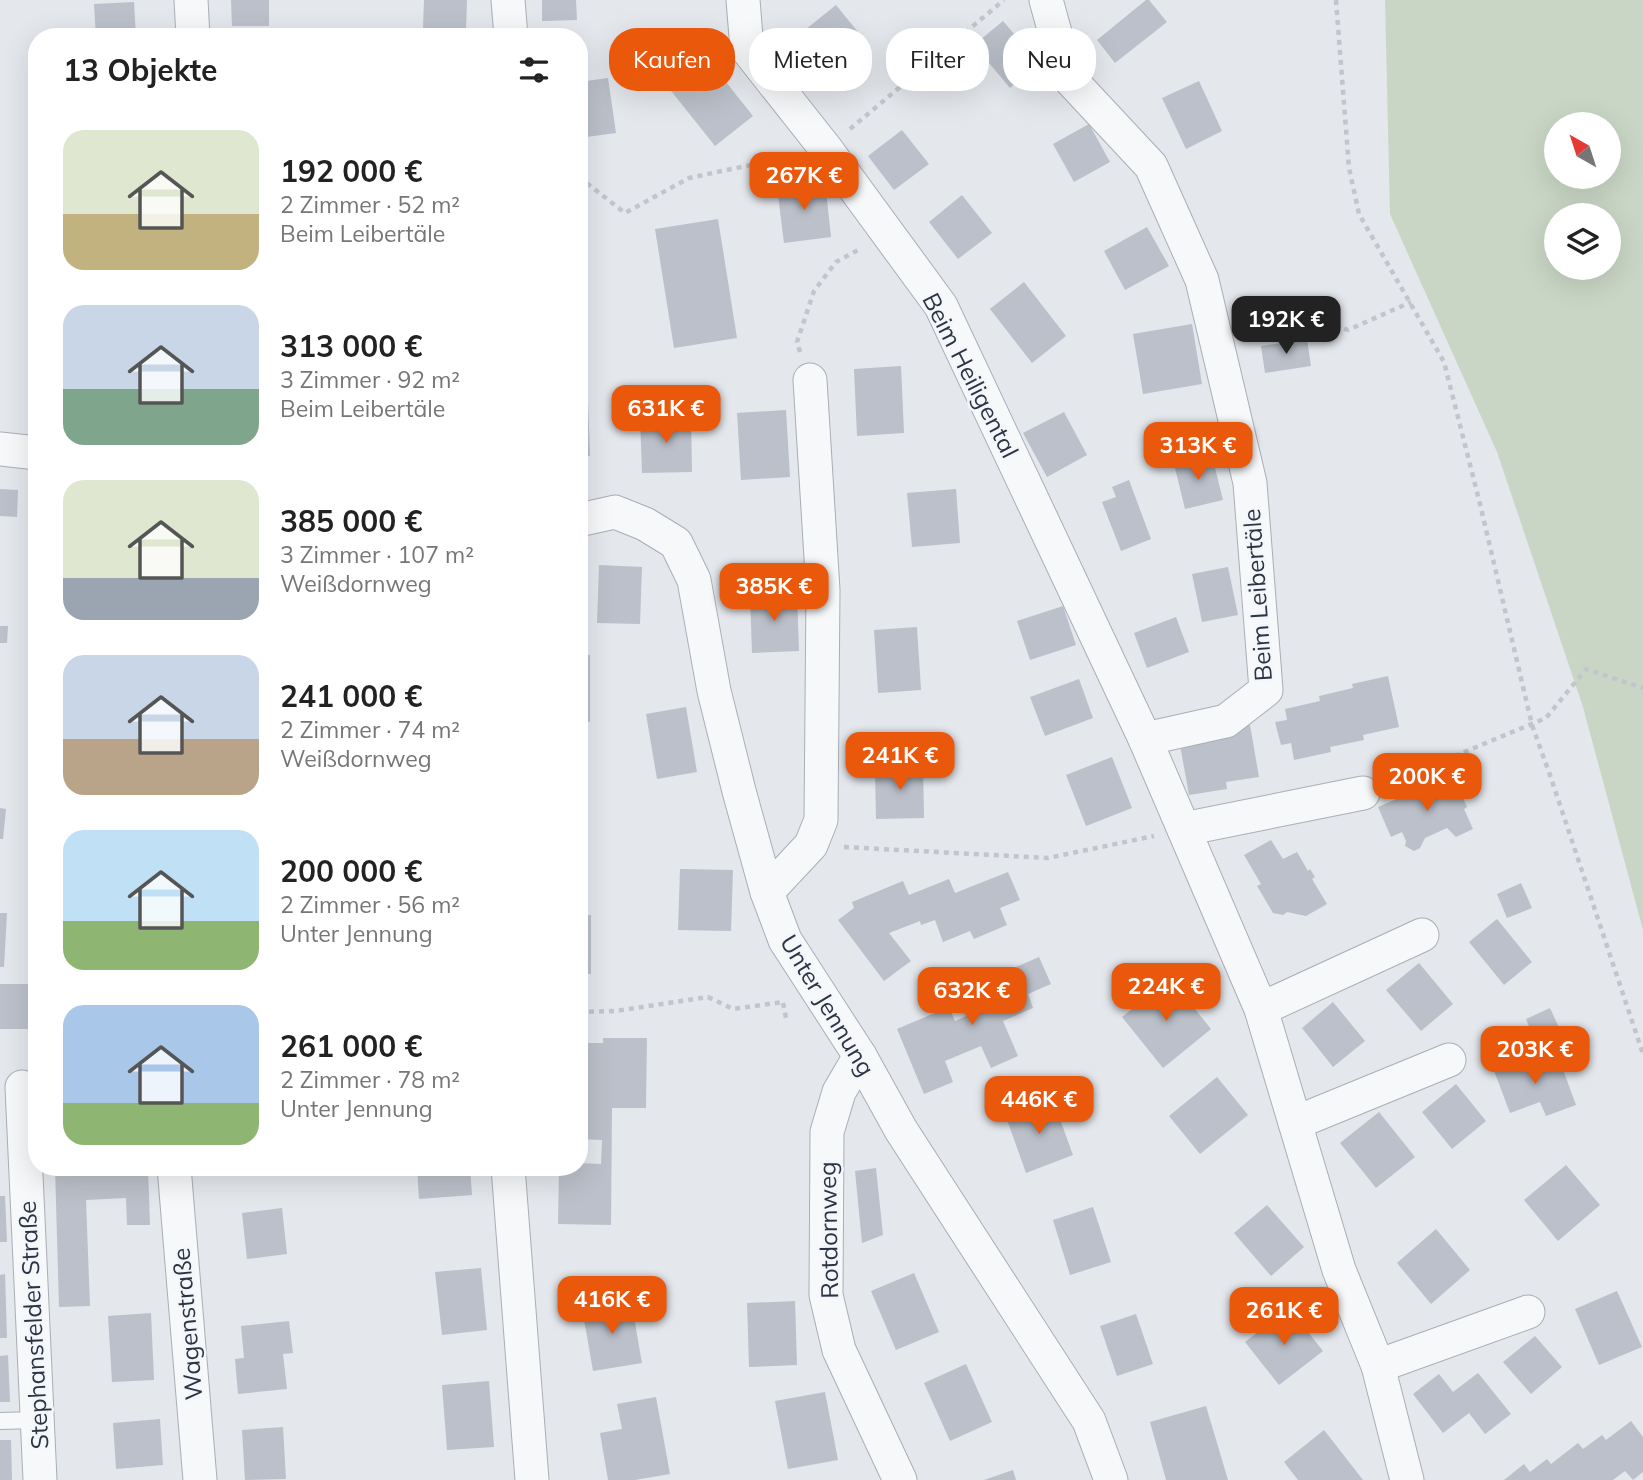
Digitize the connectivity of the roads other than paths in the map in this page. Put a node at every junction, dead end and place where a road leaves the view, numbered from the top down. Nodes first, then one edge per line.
1 (191, 0) edge
2 (508, 0) edge
3 (743, 0) edge
4 (1046, 0) edge
5 (193, 28) edge
6 (510, 28) edge
7 (810, 380) road end
8 (0, 449) edge
9 (28, 452) edge
10 (588, 518) edge
11 (1145, 739) junction
12 (1363, 793) road end
13 (1184, 830) junction
14 (767, 892) junction
15 (1422, 934) dead end
16 (1261, 1009) junction
17 (860, 1056) junction
18 (1449, 1060) dead end
19 (20, 1086) edge
20 (1295, 1123) junction
21 (175, 1176) edge
22 (509, 1176) edge
23 (1528, 1312) dead end
24 (1378, 1366) junction
25 (0, 1420) edge
26 (37, 1420) junction
27 (40, 1480) edge
28 (200, 1480) edge
29 (532, 1480) edge
30 (900, 1480) edge
31 (1111, 1480) edge
32 (1407, 1480) edge

1 - 5 street
2 - 6 street
3 - 11 street, Beim Heiligental
4 - 11 street, Beim Leibertäle
7 - 14 street
8 - 9 street
10 - 14 street, Unter Jennung
11 - 13 street
12 - 13 street
13 - 16 street
14 - 17 street, Unter Jennung
15 - 16 street
16 - 20 street
17 - 30 street, Rotdornweg
17 - 31 street, Unter Jennung
18 - 20 street
19 - 26 street, Stephansfelder Straße
20 - 24 street
21 - 28 street, Wagenstraße
22 - 29 street
23 - 24 street
24 - 32 street
25 - 26 lane
26 - 27 street, Stephansfelder Straße

